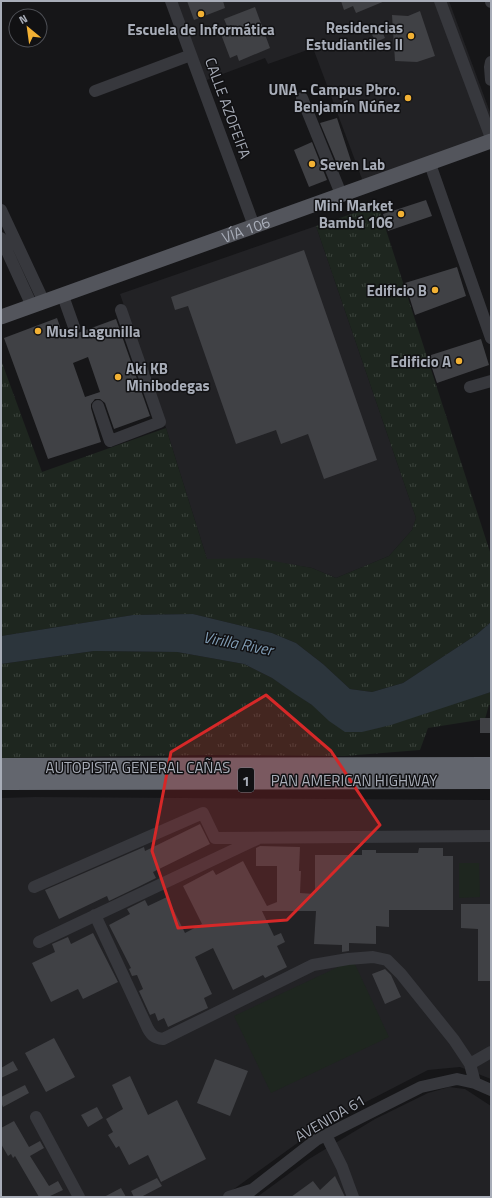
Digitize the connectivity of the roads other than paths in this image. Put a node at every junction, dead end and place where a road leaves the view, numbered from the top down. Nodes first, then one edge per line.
1 (171, 1) edge
2 (440, 1) edge
3 (191, 55) junction
4 (491, 62) edge
5 (491, 80) edge
6 (95, 91) dead end
7 (302, 98) dead end
8 (491, 140) edge
9 (430, 164) junction
10 (342, 194) junction
11 (1, 210) edge
12 (254, 226) junction
13 (1, 238) edge
14 (63, 296) junction
15 (38, 304) junction
16 (121, 310) dead end
17 (1, 317) edge
18 (74, 327) dead end
19 (491, 338) edge
20 (491, 381) edge
21 (470, 386) dead end
22 (98, 406) dead end
23 (491, 766) edge
24 (1, 767) edge
25 (491, 780) edge
26 (1, 781) edge
27 (491, 836) edge
28 (262, 837) junction
29 (34, 887) dead end
30 (95, 915) junction
31 (39, 942) dead end
32 (491, 1052) edge
33 (470, 1064) junction
34 (476, 1083) junction
35 (491, 1090) edge
36 (36, 1117) dead end
37 (326, 1135) junction
38 (248, 1194) edge
39 (79, 1197) edge
40 (229, 1197) edge
41 (353, 1197) edge

1 - 3 street, CALLE AZOFEIFA
2 - 8 street
3 - 6 street
3 - 12 street, CALLE AZOFEIFA
4 - 5 street
7 - 10 street
8 - 9 main road, VÍA 106
9 - 10 main road, VÍA 106
9 - 19 street
10 - 12 main road, VÍA 106
11 - 15 street
12 - 14 main road, VÍA 106
13 - 15 street
14 - 15 main road, VÍA 106
14 - 18 street
15 - 17 main road, VÍA 106
16 - 22 street
20 - 21 street
23 - 24 highway, AUTOPISTA GENERAL CAÑAS / 1
25 - 26 highway, PAN AMERICAN HIGHWAY / 1
27 - 28 street
28 - 29 street
28 - 30 street
30 - 31 street
30 - 33 street
32 - 33 street
33 - 34 street
34 - 35 street, AVENIDA 61
34 - 37 street, AVENIDA 61
36 - 39 street
37 - 38 street, AVENIDA 61
37 - 41 street
38 - 40 street

